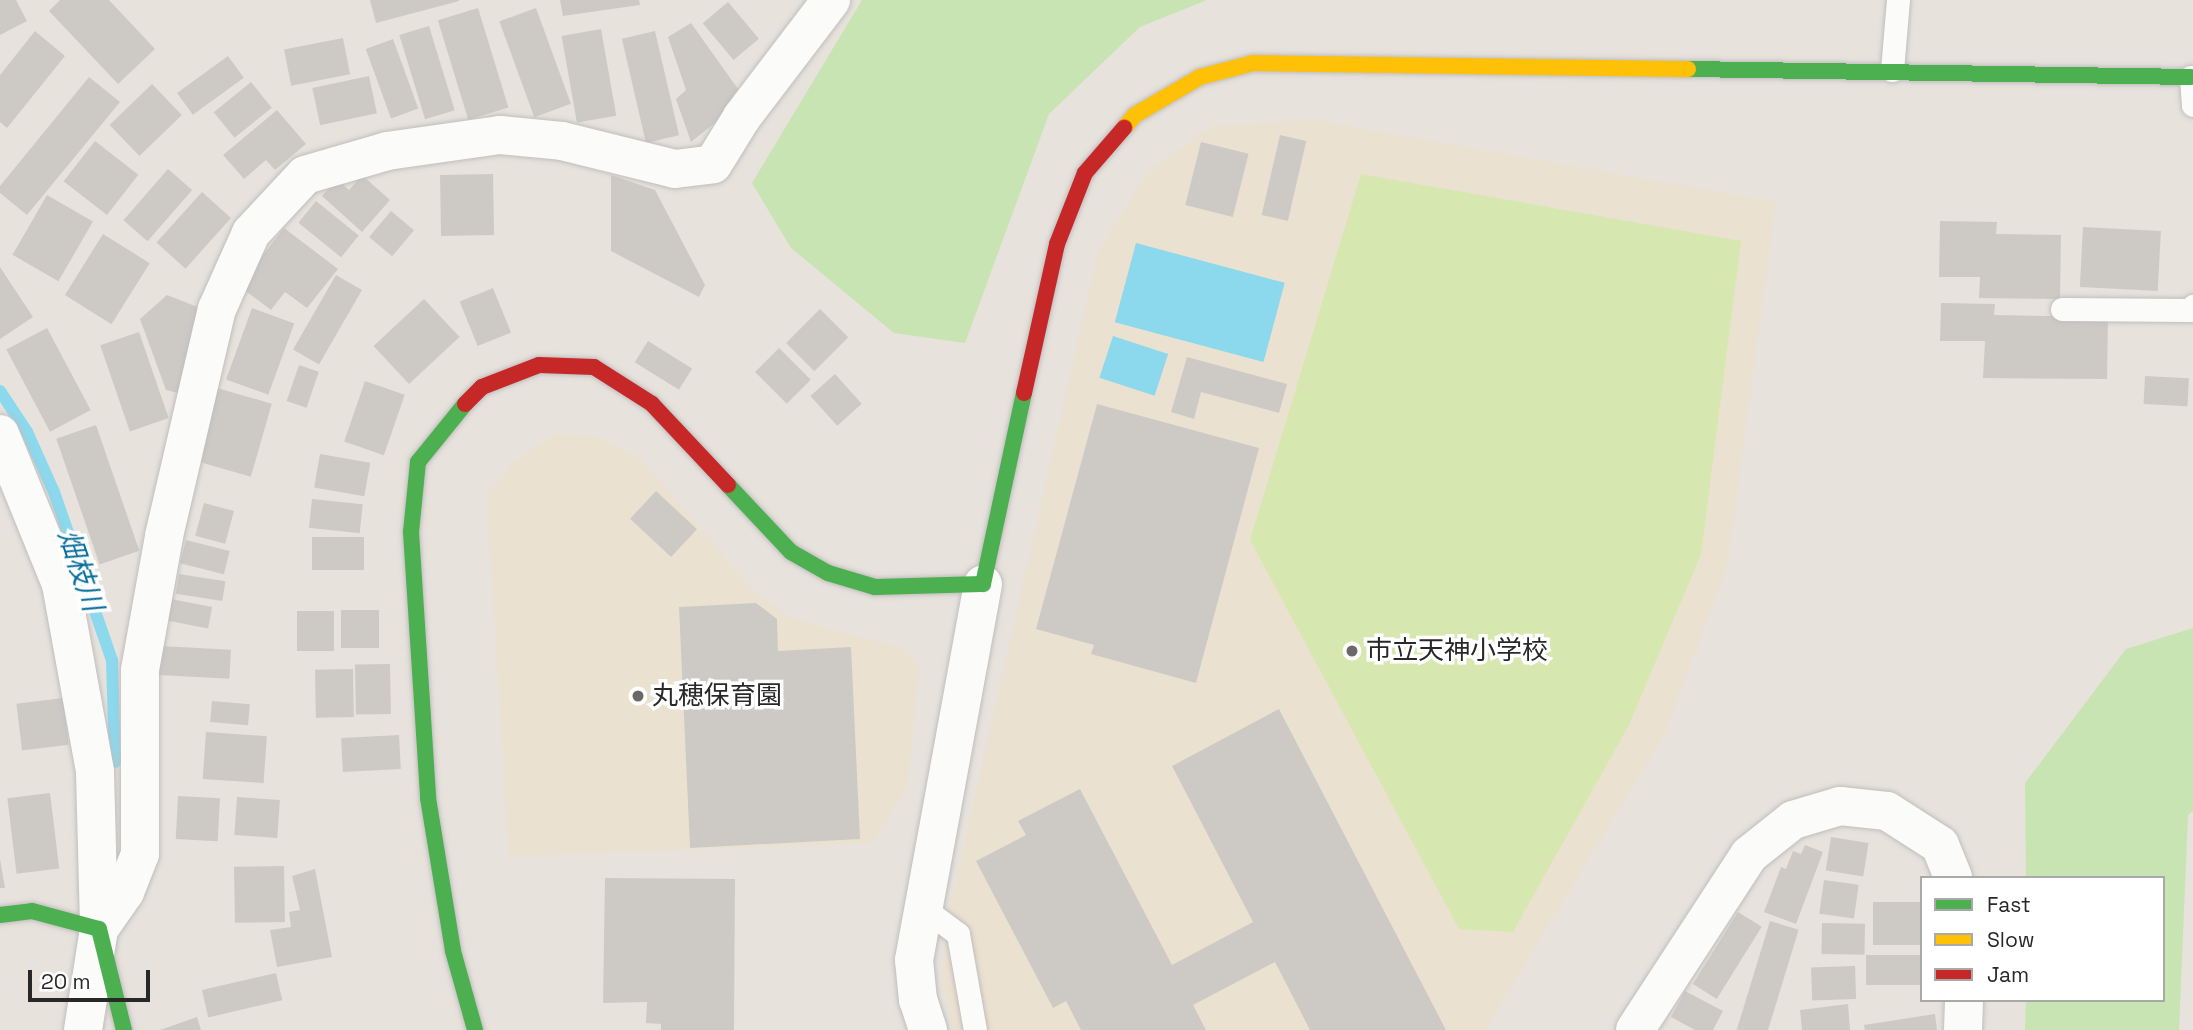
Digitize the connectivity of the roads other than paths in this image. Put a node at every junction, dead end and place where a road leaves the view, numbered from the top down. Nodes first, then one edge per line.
1 (831, 0) edge
2 (1898, 0) edge
3 (1892, 71) junction
4 (2191, 77) joint
5 (2193, 105) edge
6 (2193, 306) edge
7 (2062, 309) dead end
8 (0, 435) edge
9 (983, 584) junction
10 (1952, 876) edge
11 (922, 907) junction
12 (0, 915) edge
13 (99, 929) junction
14 (1964, 1002) edge
15 (83, 1030) edge
16 (124, 1030) edge
17 (475, 1030) edge
18 (928, 1030) edge
19 (975, 1030) edge
20 (1636, 1030) edge
21 (1963, 1030) edge

1 - 13 street
2 - 3 lane
3 - 4 street
3 - 9 street
4 - 5 lane
6 - 7 lane
8 - 13 street
9 - 11 street
9 - 17 street
10 - 20 street
11 - 18 street
11 - 19 lane
12 - 13 street
13 - 15 street
13 - 16 street
14 - 21 street

